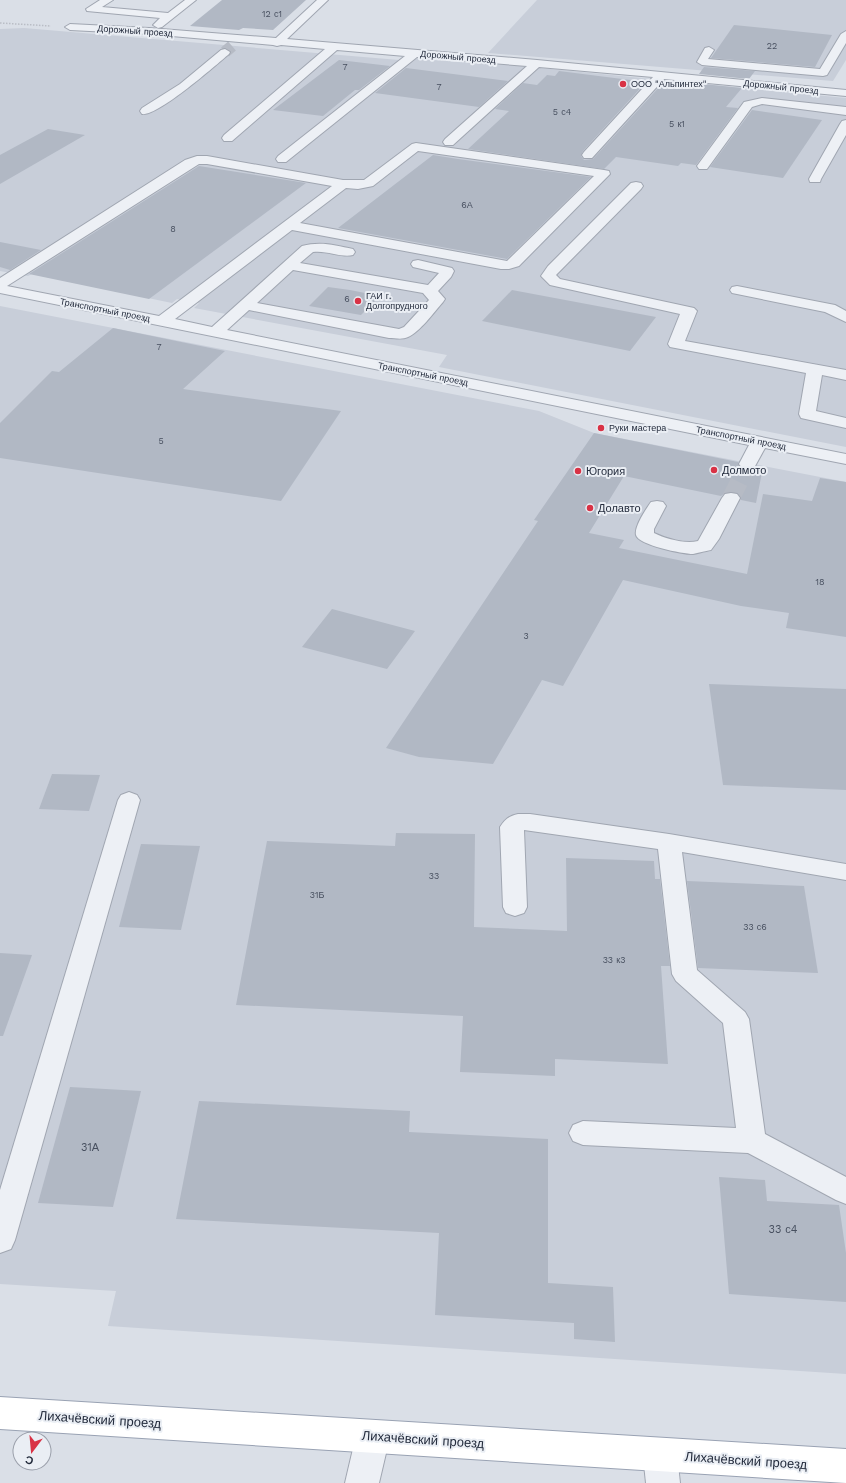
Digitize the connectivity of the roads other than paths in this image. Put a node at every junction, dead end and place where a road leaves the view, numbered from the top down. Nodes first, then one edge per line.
1 (108, 0) edge
2 (323, 0) edge
3 (187, 3) edge
4 (169, 4) dead end
5 (85, 13) junction
6 (169, 16) junction
7 (149, 31) junction
8 (846, 34) edge
9 (277, 43) junction
10 (232, 46) junction
11 (334, 47) junction
12 (709, 50) dead end
13 (414, 54) junction
14 (537, 63) junction
15 (771, 69) junction
16 (662, 75) junction
17 (765, 85) junction
18 (846, 93) edge
19 (146, 111) dead end
20 (846, 111) edge
21 (846, 124) edge
22 (228, 138) dead end
23 (449, 142) dead end
24 (588, 155) dead end
25 (282, 159) dead end
26 (703, 166) dead end
27 (815, 179) dead end
28 (343, 184) junction
29 (636, 186) dead end
30 (289, 225) junction
31 (358, 254) dead end
32 (405, 262) dead end
33 (290, 265) junction
34 (0, 284) edge
35 (0, 289) edge
36 (431, 290) junction
37 (736, 290) dead end
38 (245, 305) junction
39 (846, 317) edge
40 (163, 321) junction
41 (216, 332) junction
42 (814, 369) junction
43 (846, 375) edge
44 (846, 423) edge
45 (759, 442) junction
46 (846, 459) edge
47 (748, 464) tunnel mouth
48 (731, 498) tunnel mouth
49 (657, 506) dead end
50 (129, 800) dead end
51 (669, 842) junction
52 (846, 872) edge
53 (516, 907) dead end
54 (583, 1132) dead end
55 (752, 1141) junction
56 (846, 1191) edge
57 (0, 1240) edge
58 (0, 1413) edge
59 (374, 1436) junction
60 (846, 1466) edge
61 (662, 1469) edge
62 (362, 1483) edge

1 - 5 street
2 - 9 street
3 - 4 street
3 - 6 street
5 - 6 street
5 - 7 street, Дорожный проезд
6 - 7 street
7 - 10 street, Дорожный проезд
8 - 15 street
9 - 10 street, Дорожный проезд
9 - 11 street, Дорожный проезд
10 - 19 street
11 - 13 street, Дорожный проезд
11 - 22 street
12 - 15 street
13 - 14 street, Дорожный проезд
13 - 25 street
14 - 16 street, Дорожный проезд
14 - 23 street
15 - 17 street
16 - 17 street, Дорожный проезд
16 - 24 street
17 - 18 street, Дорожный проезд
20 - 26 street
21 - 27 street
28 - 30 street
28 - 30 street
28 - 34 street
29 - 42 street
30 - 40 street
31 - 33 street
32 - 36 street
33 - 36 street
33 - 38 street
35 - 40 street, Транспортный проезд
36 - 38 street
37 - 39 street
38 - 41 street
40 - 41 street, Транспортный проезд
41 - 45 street, Транспортный проезд
42 - 43 street
42 - 44 street
45 - 46 street, Транспортный проезд
45 - 47 street
48 - 49 street
50 - 57 street
51 - 52 street
51 - 53 street
51 - 55 street
54 - 55 street
55 - 56 street
58 - 59 main road, Лихачёвский проезд
59 - 61 main road, Лихачёвский проезд
59 - 62 street
60 - 61 main road, Лихачёвский проезд

